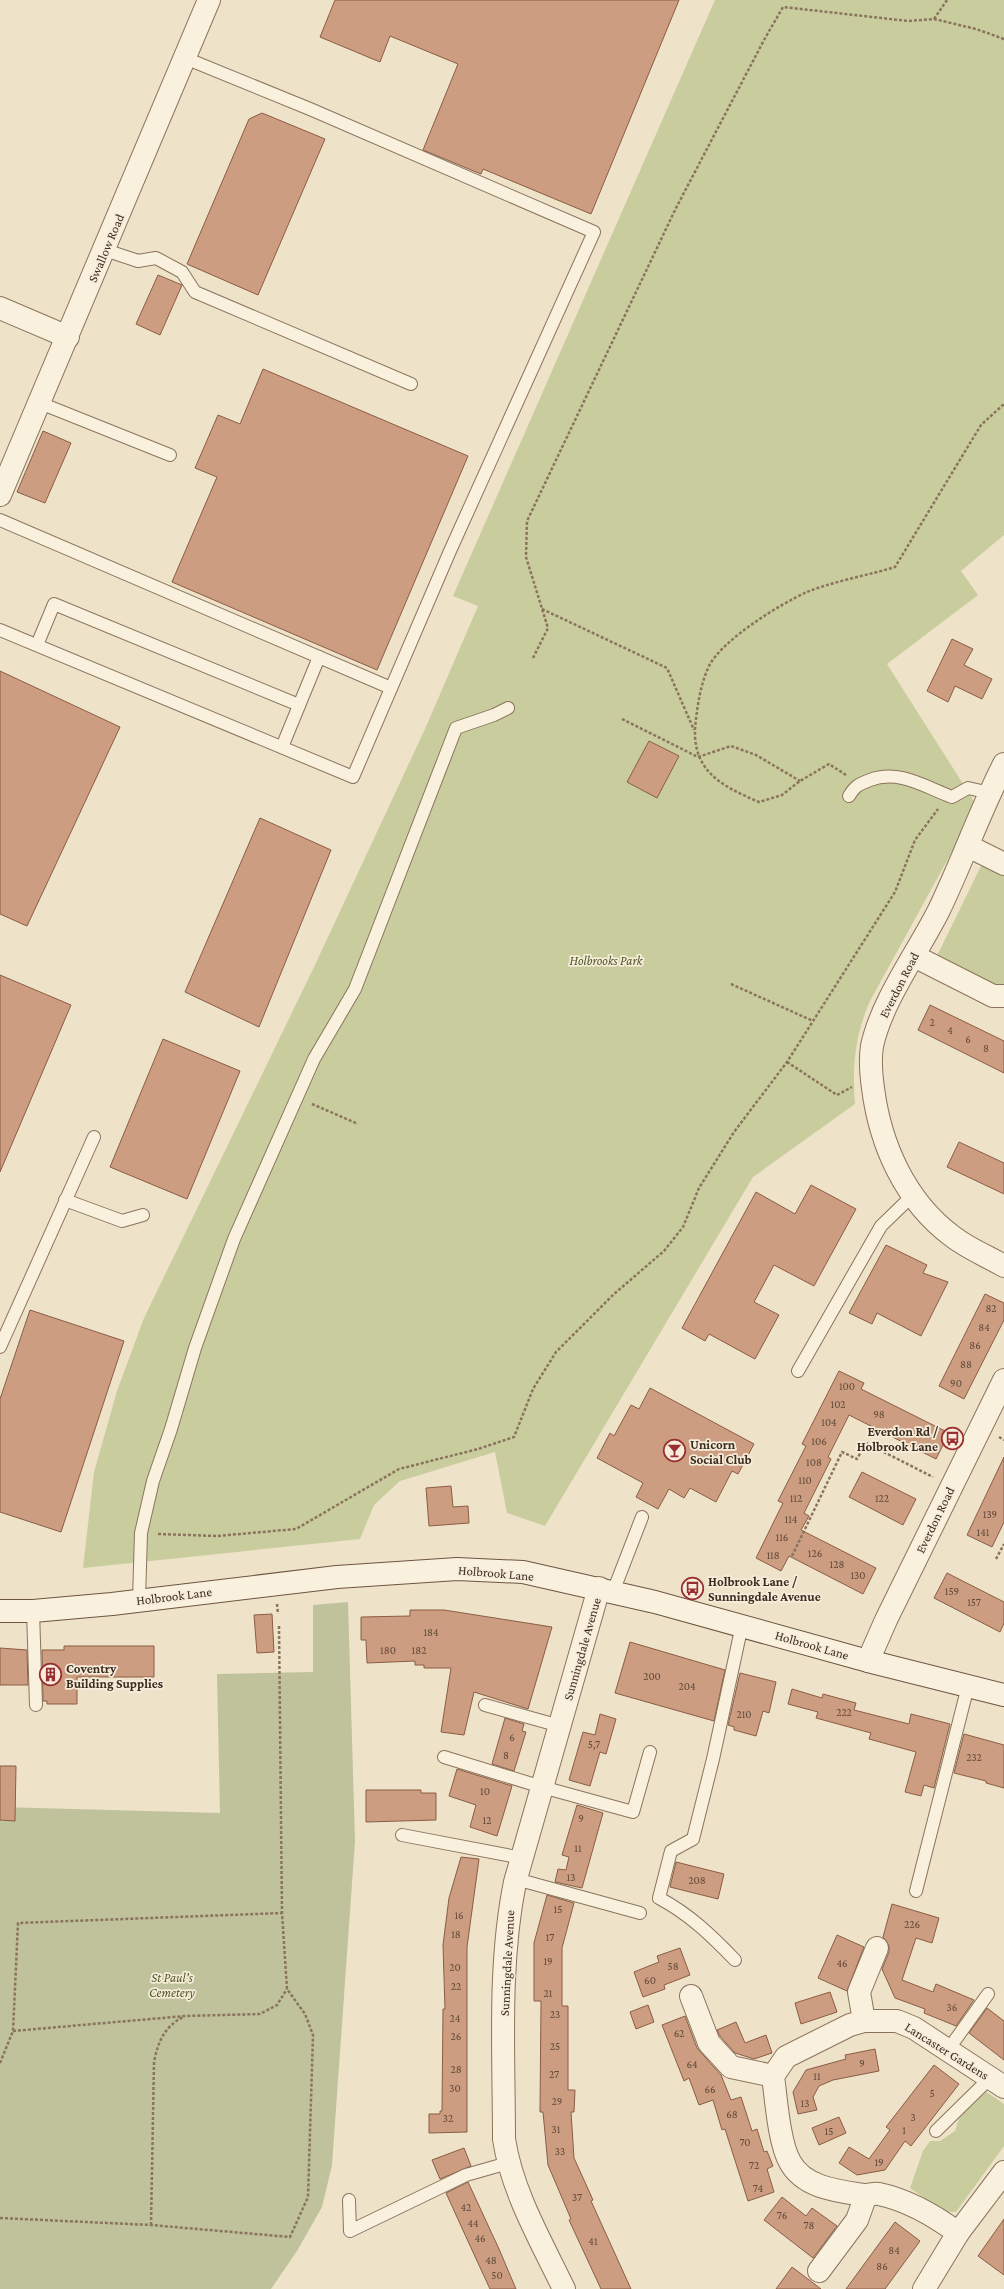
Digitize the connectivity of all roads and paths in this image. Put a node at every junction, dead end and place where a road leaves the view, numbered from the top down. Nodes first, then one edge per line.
1 (209, 0) edge
2 (947, 0) edge
3 (934, 19) junction
4 (1004, 39) edge
5 (185, 58) junction
6 (105, 250) junction
7 (0, 308) edge
8 (68, 337) junction
9 (411, 384) dead end
10 (40, 403) junction
11 (1004, 404) edge
12 (170, 455) dead end
13 (0, 495) edge
14 (0, 520) edge
15 (542, 608) junction
16 (0, 630) edge
17 (37, 645) junction
18 (319, 657) junction
19 (533, 658) dead end
20 (391, 688) junction
21 (299, 705) junction
22 (508, 708) dead end
23 (622, 719) dead end
24 (694, 730) junction
25 (282, 747) junction
26 (698, 757) junction
27 (1004, 764) edge
28 (800, 781) junction
29 (852, 791) joint
30 (990, 793) junction
31 (952, 797) junction
32 (968, 846) junction
33 (1004, 864) edge
34 (914, 956) junction
35 (731, 984) dead end
36 (1004, 996) edge
37 (813, 1021) junction
38 (787, 1062) junction
39 (872, 1083) junction
40 (297, 1098) junction
41 (358, 1124) dead end
42 (94, 1137) dead end
43 (913, 1195) junction
44 (65, 1200) junction
45 (143, 1215) dead end
46 (1004, 1266) edge
47 (0, 1347) edge
48 (798, 1371) dead end
49 (1004, 1380) edge
50 (951, 1487) junction
51 (642, 1517) dead end
52 (141, 1533) junction
53 (1004, 1544) edge
54 (792, 1556) dead end
55 (996, 1559) dead end
56 (606, 1590) junction
57 (139, 1600) junction
58 (0, 1611) edge
59 (33, 1611) junction
60 (742, 1625) junction
61 (279, 1626) dead end
62 (868, 1661) junction
63 (968, 1686) junction
64 (1004, 1695) edge
65 (36, 1705) dead end
66 (485, 1705) dead end
67 (560, 1726) junction
68 (650, 1752) dead end
69 (444, 1757) dead end
70 (542, 1787) junction
71 (402, 1835) dead end
72 (522, 1858) junction
73 (516, 1879) junction
74 (916, 1891) dead end
75 (282, 1913) junction
76 (640, 1913) dead end
77 (877, 1948) dead end
78 (735, 1960) dead end
79 (287, 1989) junction
80 (988, 1994) dead end
81 (691, 1996) dead end
82 (185, 2016) junction
83 (864, 2021) junction
84 (13, 2031) junction
85 (948, 2050) junction
86 (0, 2063) edge
87 (773, 2076) junction
88 (997, 2082) edge
89 (936, 2131) dead end
90 (508, 2163) junction
91 (1004, 2172) edge
92 (866, 2195) junction
93 (349, 2200) dead end
94 (0, 2218) edge
95 (151, 2225) junction
96 (958, 2232) junction
97 (819, 2271) dead end
98 (564, 2289) edge
99 (924, 2289) edge

1 - 5 street, Swallow Road
2 - 3 path
3 - 4 path
3 - 15 path
5 - 6 street, Swallow Road
5 - 20 lane
6 - 8 street, Swallow Road
6 - 9 lane
7 - 8 street
8 - 10 street, Swallow Road
10 - 12 lane
10 - 13 street, Swallow Road
11 - 24 path
14 - 18 lane
15 - 19 path
15 - 24 path
16 - 17 lane
17 - 21 lane
17 - 25 lane
18 - 20 lane
18 - 21 lane
20 - 25 lane
21 - 25 lane
22 - 40 lane
23 - 26 path
24 - 26 path
26 - 28 path
26 - 28 path
27 - 30 street, Everdon Road
28 - 29 path
29 - 31 lane
30 - 31 lane
30 - 32 street, Everdon Road
31 - 37 path
32 - 33 street
32 - 34 street, Everdon Road
34 - 36 street
34 - 39 street, Everdon Road
35 - 37 path
37 - 38 path
38 - 39 path
38 - 52 path
39 - 43 street, Everdon Road
40 - 41 path
40 - 52 lane
42 - 44 lane
43 - 46 street, Everdon Road
43 - 48 lane
44 - 45 lane
44 - 47 lane
49 - 50 street, Everdon Road
50 - 54 path
50 - 62 street, Everdon Road
51 - 56 lane
52 - 57 lane
53 - 55 path
56 - 57 street, Holbrook Lane
56 - 60 street, Holbrook Lane
56 - 67 street, Sunningdale Avenue
57 - 59 street, Holbrook Lane
58 - 59 street, Holbrook Lane
59 - 65 lane
60 - 62 street, Holbrook Lane
60 - 78 lane
61 - 75 path
62 - 63 street, Holbrook Lane
63 - 64 street, Holbrook Lane
63 - 74 lane
66 - 67 lane
67 - 70 street, Sunningdale Avenue
68 - 70 lane
69 - 70 lane
70 - 72 street, Sunningdale Avenue
71 - 72 lane
72 - 73 street, Sunningdale Avenue
73 - 76 lane
73 - 90 street, Sunningdale Avenue
75 - 79 path
75 - 84 path
77 - 83 street
79 - 82 path
79 - 95 path
80 - 85 lane
81 - 87 street
82 - 84 path
82 - 95 path
83 - 85 street, Lancaster Gardens
83 - 87 street, Lancaster Gardens
84 - 86 path
85 - 88 street, Lancaster Gardens
87 - 92 street
88 - 89 lane
90 - 93 lane
90 - 98 street, Sunningdale Avenue
91 - 96 street
92 - 96 street
92 - 97 street
94 - 95 path
96 - 99 street

